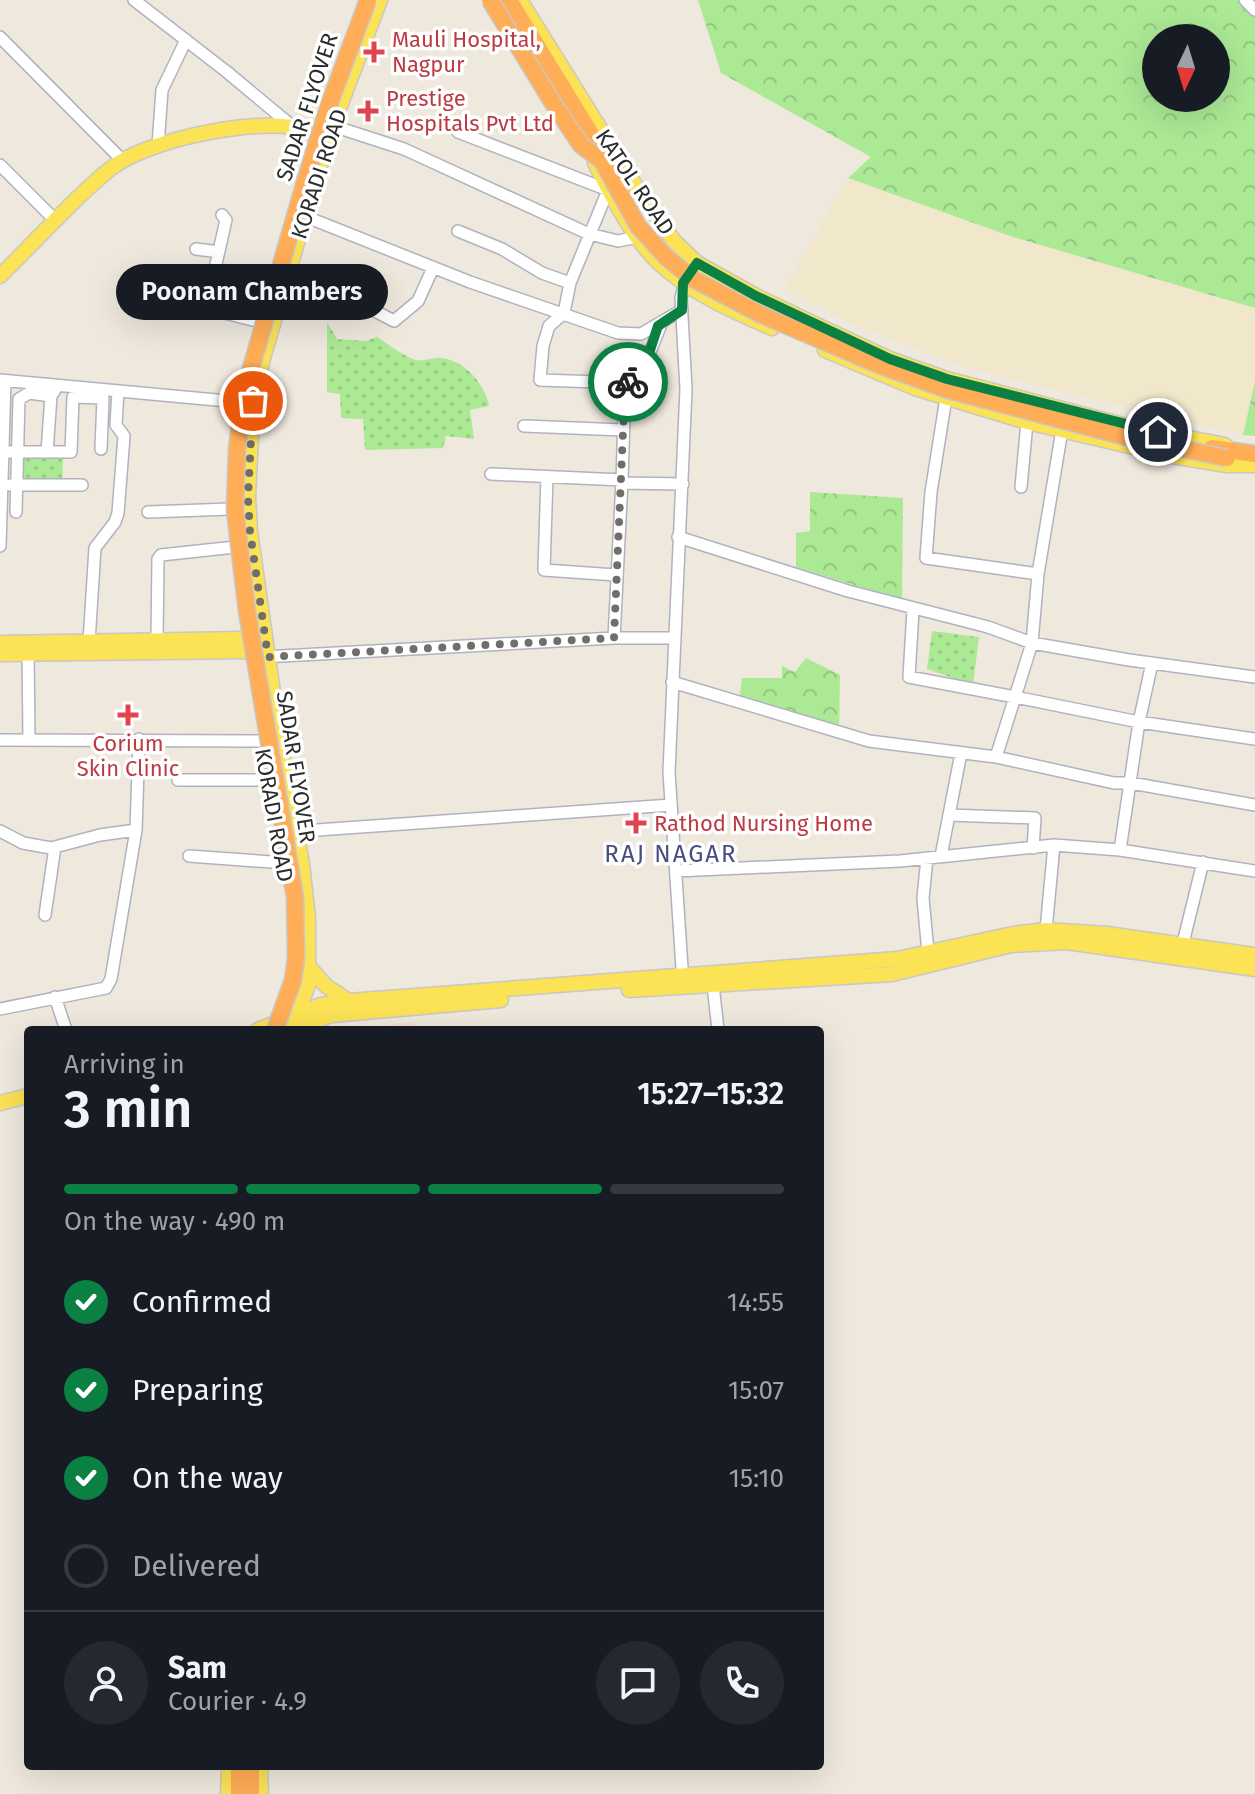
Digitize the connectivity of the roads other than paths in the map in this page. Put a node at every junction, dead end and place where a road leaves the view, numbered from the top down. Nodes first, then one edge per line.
1 (134, 0) edge
2 (368, 0) edge
3 (380, 0) edge
4 (490, 0) edge
5 (499, 0) edge
6 (509, 0) edge
7 (520, 0) edge
8 (1245, 0) edge
9 (1255, 10) edge
10 (0, 37) edge
11 (186, 40) junction
12 (293, 127) junction
13 (323, 130) junction
14 (458, 132) dead end
15 (158, 146) junction
16 (123, 161) junction
17 (0, 165) edge
18 (608, 190) junction
19 (298, 214) junction
20 (222, 215) dead end
21 (56, 221) junction
22 (458, 231) dead end
23 (589, 234) junction
24 (638, 237) junction
25 (196, 249) dead end
26 (219, 252) junction
27 (697, 263) junction
28 (433, 268) junction
29 (0, 276) edge
30 (570, 283) junction
31 (683, 283) junction
32 (333, 289) dead end
33 (161, 297) dead end
34 (206, 308) junction
35 (682, 310) junction
36 (564, 313) junction
37 (261, 322) junction
38 (662, 322) junction
39 (2, 381) edge
40 (628, 383) junction
41 (118, 391) junction
42 (55, 392) junction
43 (946, 398) junction
44 (73, 399) junction
45 (238, 402) junction
46 (1027, 422) junction
47 (524, 426) dead end
48 (623, 430) junction
49 (1062, 430) junction
50 (101, 449) dead end
51 (2, 452) junction
52 (17, 452) junction
53 (47, 452) junction
54 (1255, 453) edge
55 (1228, 454) junction
56 (1255, 464) edge
57 (491, 474) dead end
58 (547, 477) junction
59 (621, 482) junction
60 (683, 484) junction
61 (1, 485) edge
62 (17, 485) junction
63 (82, 485) dead end
64 (1021, 487) dead end
65 (230, 509) junction
66 (16, 512) dead end
67 (148, 512) dead end
68 (678, 537) junction
69 (0, 546) edge
70 (235, 547) junction
71 (1038, 574) junction
72 (616, 575) junction
73 (913, 610) junction
74 (614, 638) junction
75 (674, 638) junction
76 (157, 640) junction
77 (89, 642) junction
78 (0, 643) edge
79 (1032, 643) junction
80 (28, 648) junction
81 (247, 649) junction
82 (0, 654) edge
83 (268, 657) junction
84 (1152, 663) junction
85 (1255, 677) edge
86 (672, 682) junction
87 (1015, 697) junction
88 (1139, 722) junction
89 (139, 739) junction
90 (1255, 739) edge
91 (0, 740) edge
92 (29, 740) junction
93 (261, 741) junction
94 (961, 753) junction
95 (996, 757) junction
96 (178, 780) dead end
97 (269, 780) junction
98 (1131, 783) junction
99 (671, 805) junction
100 (1255, 805) edge
101 (949, 815) junction
102 (136, 830) junction
103 (0, 831) edge
104 (280, 832) junction
105 (296, 832) junction
106 (1054, 845) junction
107 (55, 847) junction
108 (1033, 848) junction
109 (1120, 850) junction
110 (189, 856) dead end
111 (941, 856) junction
112 (927, 858) junction
113 (1203, 862) junction
114 (285, 863) junction
115 (676, 871) junction
116 (1255, 871) edge
117 (45, 915) dead end
118 (1046, 930) junction
119 (1183, 943) junction
120 (928, 953) junction
121 (1255, 955) edge
122 (310, 968) junction
123 (1255, 969) edge
124 (683, 982) junction
125 (713, 985) junction
126 (55, 997) junction
127 (349, 1001) junction
128 (0, 1009) edge
129 (332, 1015) junction
130 (65, 1026) edge
131 (281, 1026) edge
132 (281, 1026) edge
133 (282, 1026) edge
134 (283, 1026) edge
135 (285, 1026) edge
136 (317, 1026) edge
137 (718, 1026) edge
138 (24, 1097) edge
139 (0, 1103) edge
140 (24, 1106) edge
141 (0, 1112) edge
142 (229, 1770) edge
143 (239, 1770) edge
144 (251, 1770) edge
145 (260, 1770) edge
146 (228, 1794) edge
147 (239, 1794) edge
148 (251, 1794) edge
149 (261, 1794) edge

1 - 11 street
2 - 13 main road, KORADI ROAD
2 - 131 highway, SADAR FLYOVER, bridge
3 - 13 main road, KORADI ROAD
4 - 55 highway, bridge
5 - 18 main road, KATOL ROAD
6 - 55 highway, bridge
7 - 27 main road, KATOL ROAD
8 - 9 street
10 - 16 street
11 - 12 street
11 - 15 street
12 - 13 main road
12 - 15 main road
13 - 19 main road, KORADI ROAD
13 - 23 street
14 - 18 street
15 - 16 main road
16 - 21 main road
17 - 21 street
18 - 23 street
18 - 24 main road, KATOL ROAD
19 - 28 street
19 - 37 main road, KORADI ROAD
19 - 83 main road, KORADI ROAD
20 - 26 street
21 - 29 main road
22 - 30 street
23 - 24 street
23 - 30 street
24 - 31 main road, KATOL ROAD
25 - 26 street
26 - 34 street
27 - 31 street
27 - 54 main road, KATOL ROAD
28 - 32 street
28 - 36 street
30 - 36 street
31 - 35 street
31 - 43 main road, KATOL ROAD
33 - 34 street
34 - 37 street
35 - 38 street
35 - 60 street
36 - 38 street
36 - 40 street
37 - 45 main road, KORADI ROAD
38 - 40 street
39 - 42 street
39 - 51 street
40 - 48 street
41 - 42 street
41 - 45 street
41 - 77 street
42 - 44 street
42 - 44 street
42 - 52 street
42 - 53 street
43 - 46 main road, KATOL ROAD
43 - 71 street
44 - 50 street
44 - 53 street
45 - 65 main road, KORADI ROAD
46 - 49 main road, KATOL ROAD
46 - 64 street
47 - 48 street
48 - 59 street
49 - 56 main road, KATOL ROAD
49 - 71 street
51 - 52 street
51 - 61 street
52 - 53 street
52 - 62 street
54 - 55 highway
55 - 56 highway
57 - 58 street
58 - 59 street
58 - 72 street
59 - 60 street
59 - 72 street
60 - 68 street
61 - 62 street
61 - 69 street
62 - 63 street
62 - 66 street
65 - 67 street
65 - 70 main road, KORADI ROAD
68 - 73 street
68 - 75 street
70 - 76 street
70 - 81 main road, KORADI ROAD
71 - 79 street
72 - 74 street
73 - 79 street
73 - 87 street
74 - 75 street
74 - 83 street
75 - 86 street
76 - 77 main road
76 - 81 main road
77 - 80 main road
78 - 80 main road
79 - 84 street
79 - 87 street
80 - 81 main road
80 - 82 main road
80 - 92 street
81 - 83 street
81 - 93 main road, KORADI ROAD
83 - 105 main road, KORADI ROAD
84 - 85 street
84 - 88 street
86 - 94 street
86 - 99 street
87 - 88 street
87 - 95 street
88 - 90 street
88 - 98 street
89 - 92 street
89 - 93 street
89 - 102 street
91 - 92 street
93 - 97 main road, KORADI ROAD
94 - 95 street
94 - 101 street
95 - 98 street
96 - 97 street
97 - 104 main road, KORADI ROAD
98 - 100 street
98 - 109 street
99 - 105 street
99 - 115 street
101 - 108 street
101 - 111 street
102 - 107 street
102 - 126 street
103 - 107 street
104 - 105 street
104 - 114 main road, KORADI ROAD
105 - 122 main road, KORADI ROAD
106 - 108 street
106 - 109 street
106 - 118 street
107 - 117 street
108 - 111 street
109 - 113 street
110 - 114 street
111 - 112 street
112 - 115 street
112 - 120 street
113 - 116 street
113 - 119 street
114 - 132 main road, KORADI ROAD
115 - 124 street
118 - 119 main road
118 - 120 main road
119 - 121 main road
120 - 124 main road
122 - 127 main road
122 - 133 main road, KORADI ROAD
123 - 125 main road
124 - 125 main road
124 - 127 main road
124 - 129 main road
125 - 137 street
126 - 128 street
126 - 130 street
127 - 134 main road
129 - 135 main road
129 - 136 main road
138 - 139 main road
140 - 141 main road
142 - 146 main road
143 - 147 highway
144 - 148 highway
145 - 149 main road

